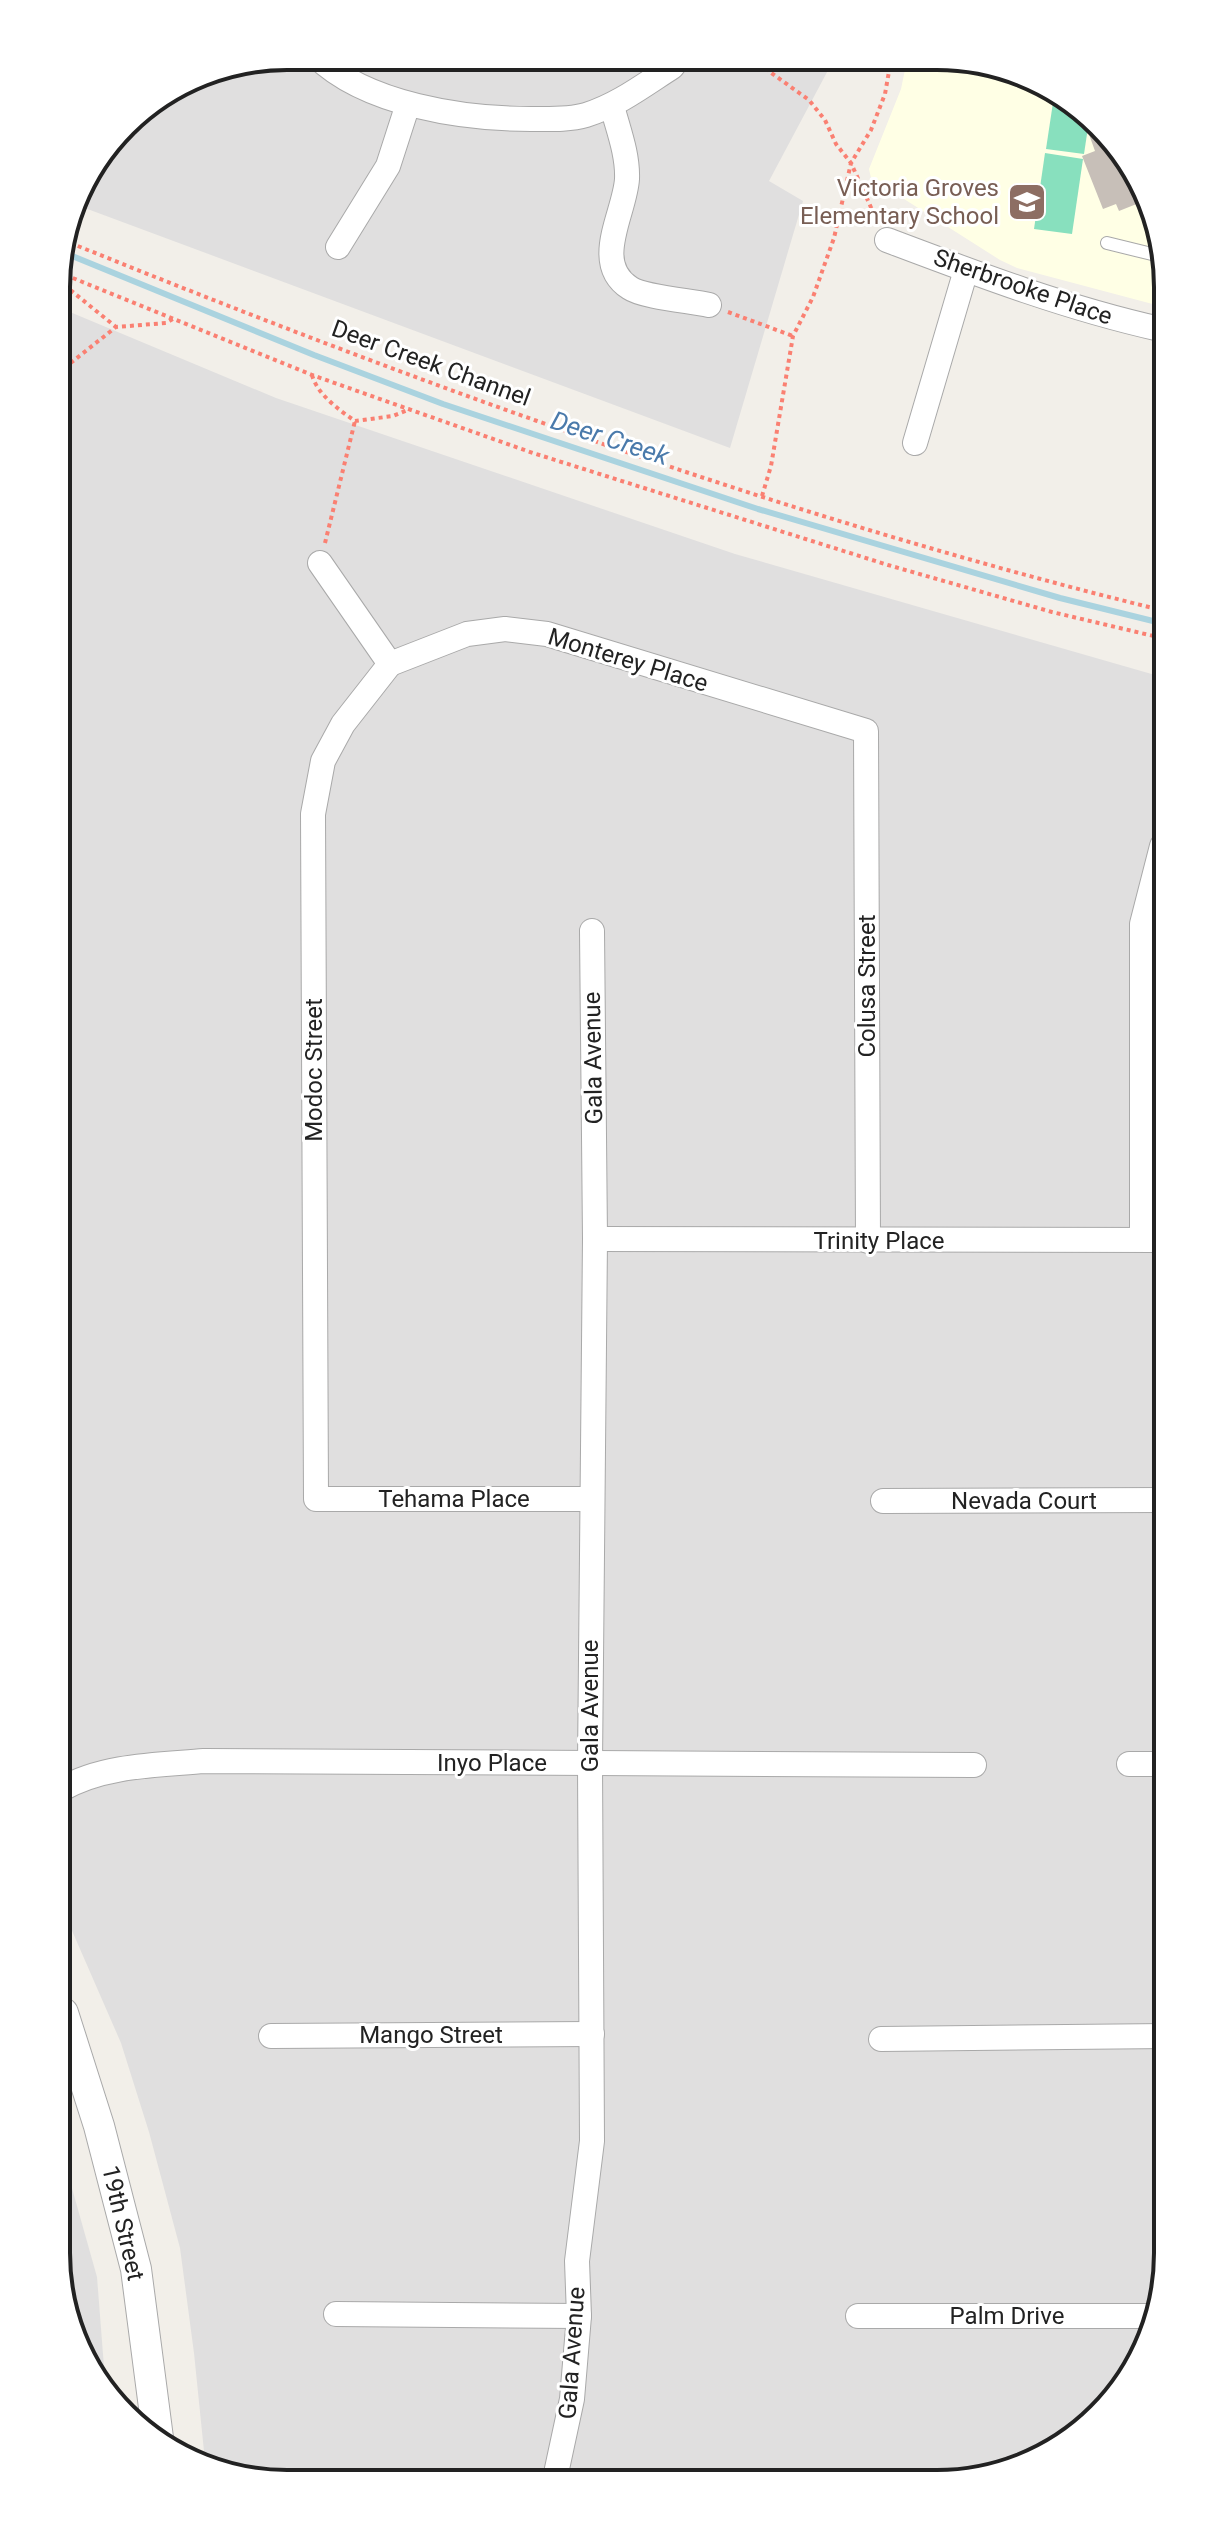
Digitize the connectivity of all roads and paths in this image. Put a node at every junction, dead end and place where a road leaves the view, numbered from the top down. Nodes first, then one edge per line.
1 (336, 70) edge
2 (667, 70) edge
3 (767, 70) edge
4 (889, 70) edge
5 (408, 104) junction
6 (612, 106) junction
7 (851, 163) junction
8 (887, 240) joint
9 (1107, 243) dead end
10 (75, 245) edge
11 (338, 247) dead end
12 (1151, 254) edge
13 (966, 270) junction
14 (70, 277) edge
15 (70, 290) edge
16 (709, 305) joint
17 (173, 319) junction
18 (116, 327) junction
19 (1154, 328) edge
20 (793, 336) junction
21 (70, 363) edge
22 (312, 375) junction
23 (410, 409) junction
24 (355, 421) junction
25 (915, 443) dead end
26 (762, 496) junction
27 (320, 563) joint
28 (1154, 608) edge
29 (1154, 636) edge
30 (390, 664) junction
31 (866, 731) joint
32 (1154, 877) edge
33 (592, 931) dead end
34 (595, 1239) junction
35 (1153, 1239) edge
36 (868, 1241) junction
37 (316, 1499) joint
38 (592, 1499) junction
39 (1154, 1500) edge
40 (883, 1501) dead end
41 (590, 1764) junction
42 (1129, 1764) dead end
43 (1154, 1764) edge
44 (974, 1765) dead end
45 (70, 1784) edge
46 (592, 2034) junction
47 (70, 2035) edge
48 (271, 2036) dead end
49 (1154, 2036) edge
50 (881, 2039) dead end
51 (336, 2314) dead end
52 (579, 2316) junction
53 (858, 2316) dead end
54 (1144, 2316) edge
55 (156, 2426) edge
56 (557, 2470) edge

1 - 5 street
2 - 6 street
3 - 7 path
4 - 7 path
5 - 6 street
5 - 11 street
6 - 16 street
7 - 8 path
7 - 20 path
8 - 13 street, Sherbrooke Place
9 - 12 lane
10 - 26 path, Deer Creek Channel
13 - 19 street, Sherbrooke Place
13 - 25 street
14 - 17 path
15 - 18 path
16 - 20 path
17 - 18 path
17 - 22 path
18 - 21 path
20 - 26 path
22 - 23 path
22 - 24 path
23 - 24 path
23 - 29 path
24 - 27 path
26 - 28 path, Deer Creek Channel
27 - 30 street
30 - 31 street, Monterey Place
30 - 37 street, Modoc Street
31 - 36 street, Colusa Street
32 - 35 street
33 - 34 street, Gala Avenue
34 - 36 street, Trinity Place
34 - 38 street, Gala Avenue
35 - 36 street, Trinity Place
37 - 38 street, Tehama Place
38 - 41 street, Gala Avenue
39 - 40 street, Nevada Court
41 - 44 street, Inyo Place
41 - 45 street, Inyo Place
41 - 46 street, Gala Avenue
42 - 43 street
46 - 48 street, Mango Street
46 - 52 street, Gala Avenue
47 - 55 street, 19th Street
49 - 50 street
51 - 52 street
52 - 56 street, Gala Avenue
53 - 54 street, Palm Drive

